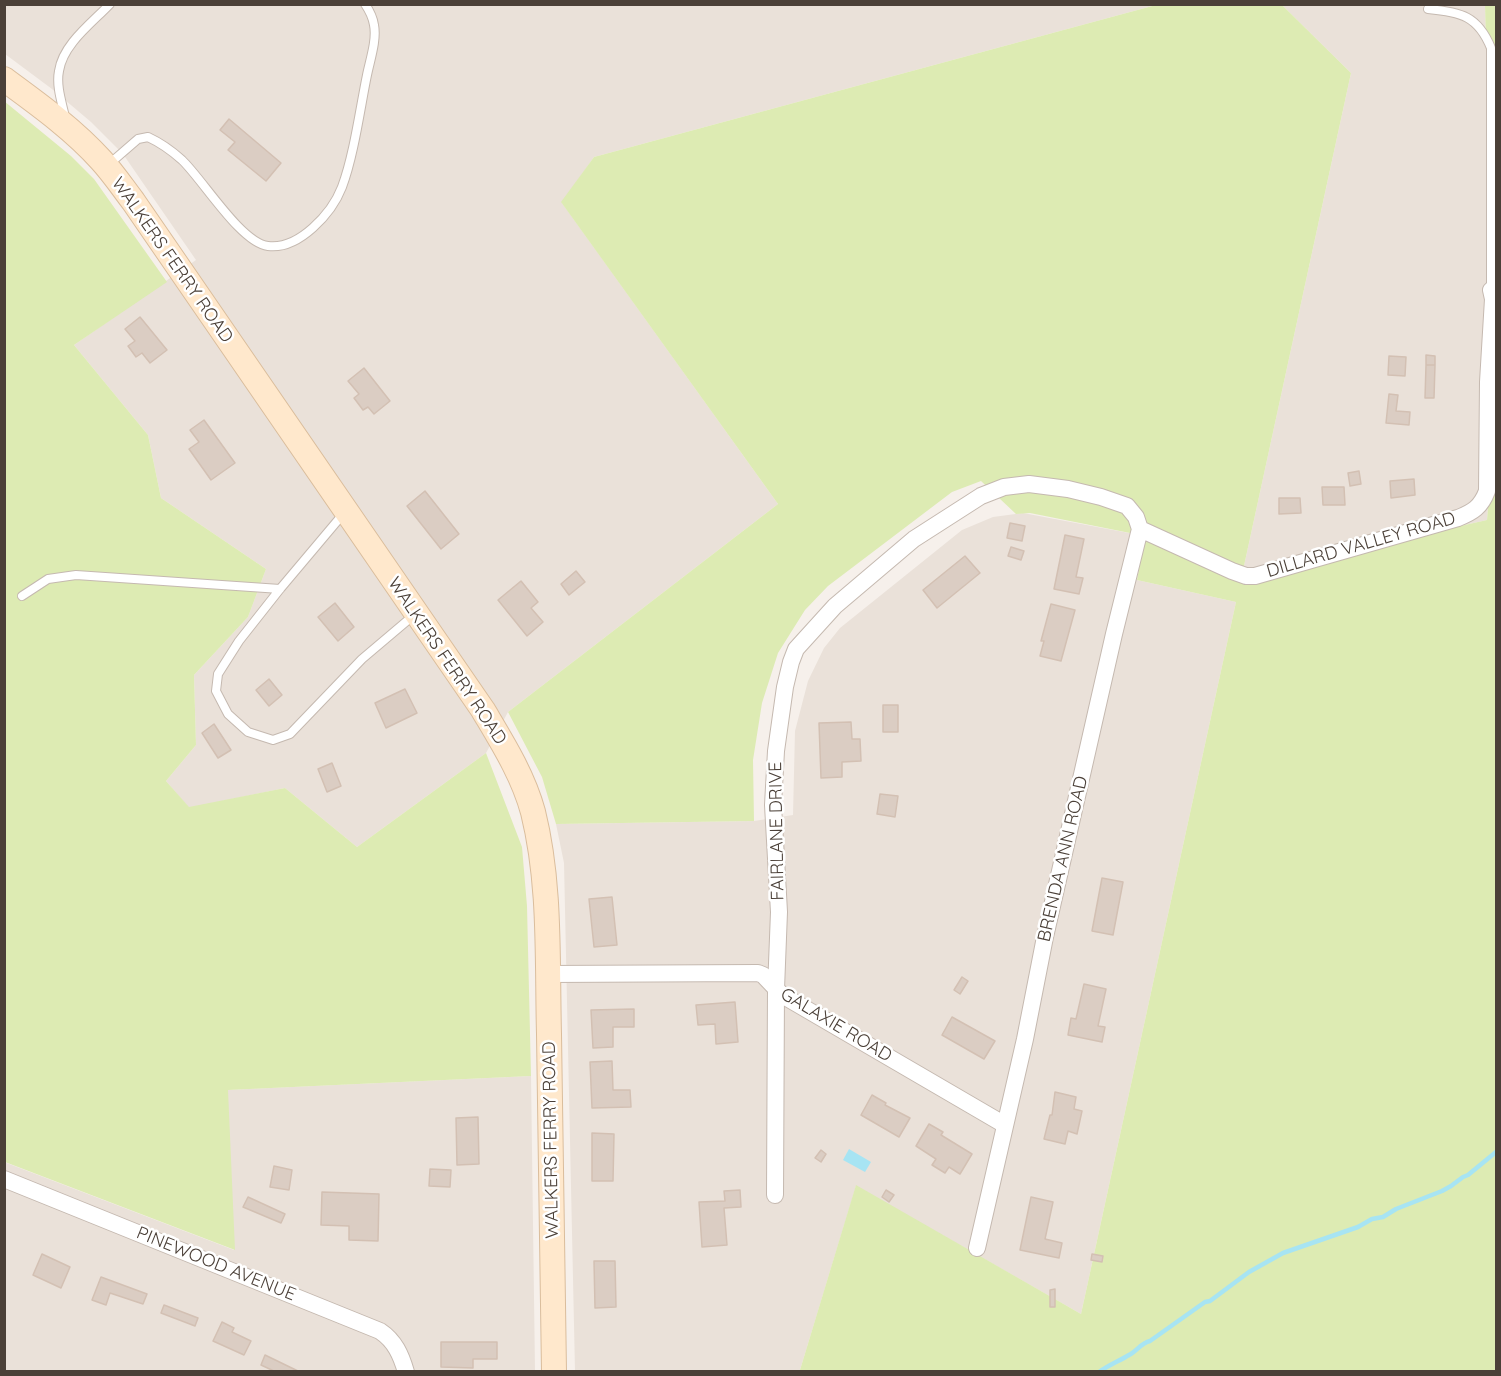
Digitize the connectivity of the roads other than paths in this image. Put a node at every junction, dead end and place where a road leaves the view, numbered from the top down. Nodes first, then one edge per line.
1 (110, 4) edge
2 (365, 4) edge
3 (1428, 9) dead end
4 (4, 79) edge
5 (69, 129) junction
6 (107, 167) junction
7 (1491, 290) joint
8 (346, 511) junction
9 (1140, 529) junction
10 (280, 589) junction
11 (22, 596) dead end
12 (416, 612) junction
13 (548, 974) junction
14 (776, 989) junction
15 (1005, 1125) junction
16 (4, 1179) edge
17 (775, 1195) dead end
18 (977, 1248) dead end
19 (406, 1371) edge
20 (554, 1371) edge

1 - 5 lane
2 - 6 lane
3 - 7 lane
4 - 5 street, WALKERS FERRY ROAD
5 - 6 street, WALKERS FERRY ROAD
6 - 8 street, WALKERS FERRY ROAD
7 - 9 street, DILLARD VALLEY ROAD
8 - 10 lane
8 - 12 street, WALKERS FERRY ROAD
9 - 14 street, FAIRLANE DRIVE
9 - 15 street, BRENDA ANN ROAD
10 - 11 lane
10 - 12 lane
12 - 13 street, WALKERS FERRY ROAD
13 - 14 street, GALAXIE ROAD
13 - 20 street, WALKERS FERRY ROAD
14 - 15 street, GALAXIE ROAD
14 - 17 street, FAIRLANE DRIVE
15 - 18 street, BRENDA ANN ROAD
16 - 19 street, PINEWOOD AVENUE

